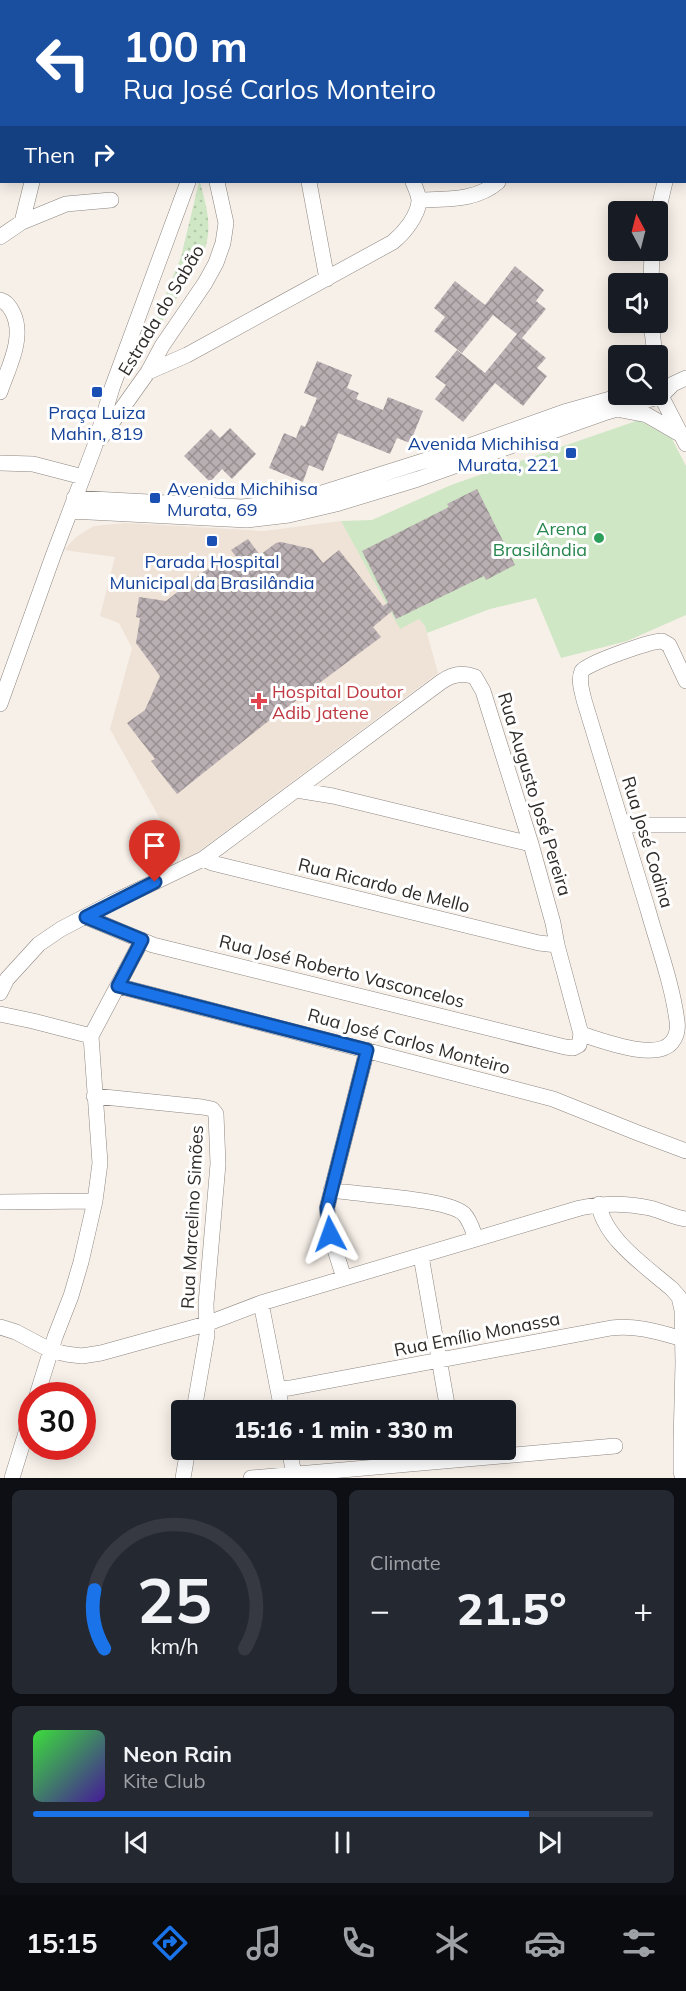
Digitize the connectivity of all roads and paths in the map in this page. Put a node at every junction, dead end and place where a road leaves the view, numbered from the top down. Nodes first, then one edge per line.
1 (32, 183) edge
2 (188, 183) edge
3 (217, 183) edge
4 (309, 183) edge
5 (413, 183) edge
6 (496, 183) edge
7 (665, 183) edge
8 (111, 200) dead end
9 (419, 200) junction
10 (661, 201) edge
11 (22, 222) junction
12 (0, 237) edge
13 (327, 279) junction
14 (0, 300) edge
15 (7, 354) edge
16 (124, 354) junction
17 (146, 373) junction
18 (0, 392) edge
19 (668, 393) edge
20 (608, 400) edge
21 (625, 405) edge
22 (615, 410) junction
23 (684, 440) edge
24 (94, 448) junction
25 (0, 463) edge
26 (85, 472) junction
27 (114, 500) junction
28 (72, 504) junction
29 (686, 681) edge
30 (0, 704) edge
31 (296, 790) junction
32 (623, 825) junction
33 (686, 825) edge
34 (531, 844) junction
35 (203, 860) junction
36 (86, 917) junction
37 (142, 940) junction
38 (557, 945) junction
39 (118, 986) junction
40 (0, 993) edge
41 (0, 1014) edge
42 (581, 1034) junction
43 (90, 1036) junction
44 (367, 1050) junction
45 (94, 1095) junction
46 (686, 1151) edge
47 (332, 1190) junction
48 (94, 1201) junction
49 (0, 1202) edge
50 (599, 1204) junction
51 (686, 1220) edge
52 (476, 1239) junction
53 (422, 1256) junction
54 (344, 1278) junction
55 (261, 1303) junction
56 (206, 1324) junction
57 (0, 1327) edge
58 (683, 1339) junction
59 (50, 1350) junction
60 (440, 1361) junction
61 (41, 1382) edge
62 (279, 1389) junction
63 (196, 1400) edge
64 (281, 1400) edge
65 (446, 1400) edge
66 (615, 1446) dead end
67 (516, 1451) edge
68 (18, 1458) edge
69 (186, 1460) edge
70 (291, 1460) edge
71 (407, 1460) edge
72 (294, 1474) junction
73 (682, 1475) edge
74 (12, 1478) edge
75 (183, 1478) edge
76 (251, 1478) edge

1 - 11 street
2 - 16 street, Estrada do Sabão
3 - 17 street, Estrada do Sabão
4 - 13 street
5 - 9 street
6 - 9 street
7 - 10 street
8 - 11 street
9 - 13 street
11 - 12 street
13 - 17 street
14 - 15 street
15 - 18 street
16 - 17 street
16 - 24 street, Estrada do Sabão
17 - 24 street, Estrada do Sabão
19 - 23 street
20 - 27 street
21 - 22 street
22 - 23 street
22 - 28 street
24 - 26 street, Estrada do Sabão
25 - 26 street
26 - 27 street
26 - 28 street, Estrada do Sabão
27 - 28 street
28 - 30 street, Estrada do Sabão
29 - 32 street, Rua José Codina
31 - 34 street
31 - 34 street, Rua Augusto José Pereira
31 - 35 street, Rua Augusto José Pereira
32 - 33 street
32 - 42 street, Rua José Codina
34 - 38 street, Rua Augusto José Pereira
35 - 36 street, Rua Augusto José Pereira
35 - 38 street, Rua Ricardo de Mello
36 - 37 street, Rua José Roberto Vasconcelos
36 - 40 street, Rua Augusto José Pereira
37 - 39 street
37 - 42 street, Rua José Roberto Vasconcelos
38 - 42 street, Rua Augusto José Pereira
39 - 43 street
39 - 44 street, Rua José Carlos Monteiro
41 - 43 street
43 - 45 street
44 - 46 street, Rua José Carlos Monteiro
44 - 47 street
45 - 48 street
45 - 56 street, Rua Marcelino Simões
47 - 52 street
47 - 54 street
48 - 49 street
48 - 59 street
50 - 51 street
50 - 52 street
50 - 58 street
52 - 53 street
53 - 54 street
53 - 60 street
54 - 55 street
55 - 56 street
55 - 62 street
56 - 59 street
56 - 63 street, Rua Marcelino Simões
57 - 59 street
58 - 60 street, Rua Emílio Monassa
58 - 73 street
59 - 61 street
60 - 62 street, Rua Emílio Monassa
60 - 65 street
62 - 64 street
66 - 67 street
68 - 74 street
69 - 75 street
70 - 72 street
71 - 72 street
72 - 76 street

